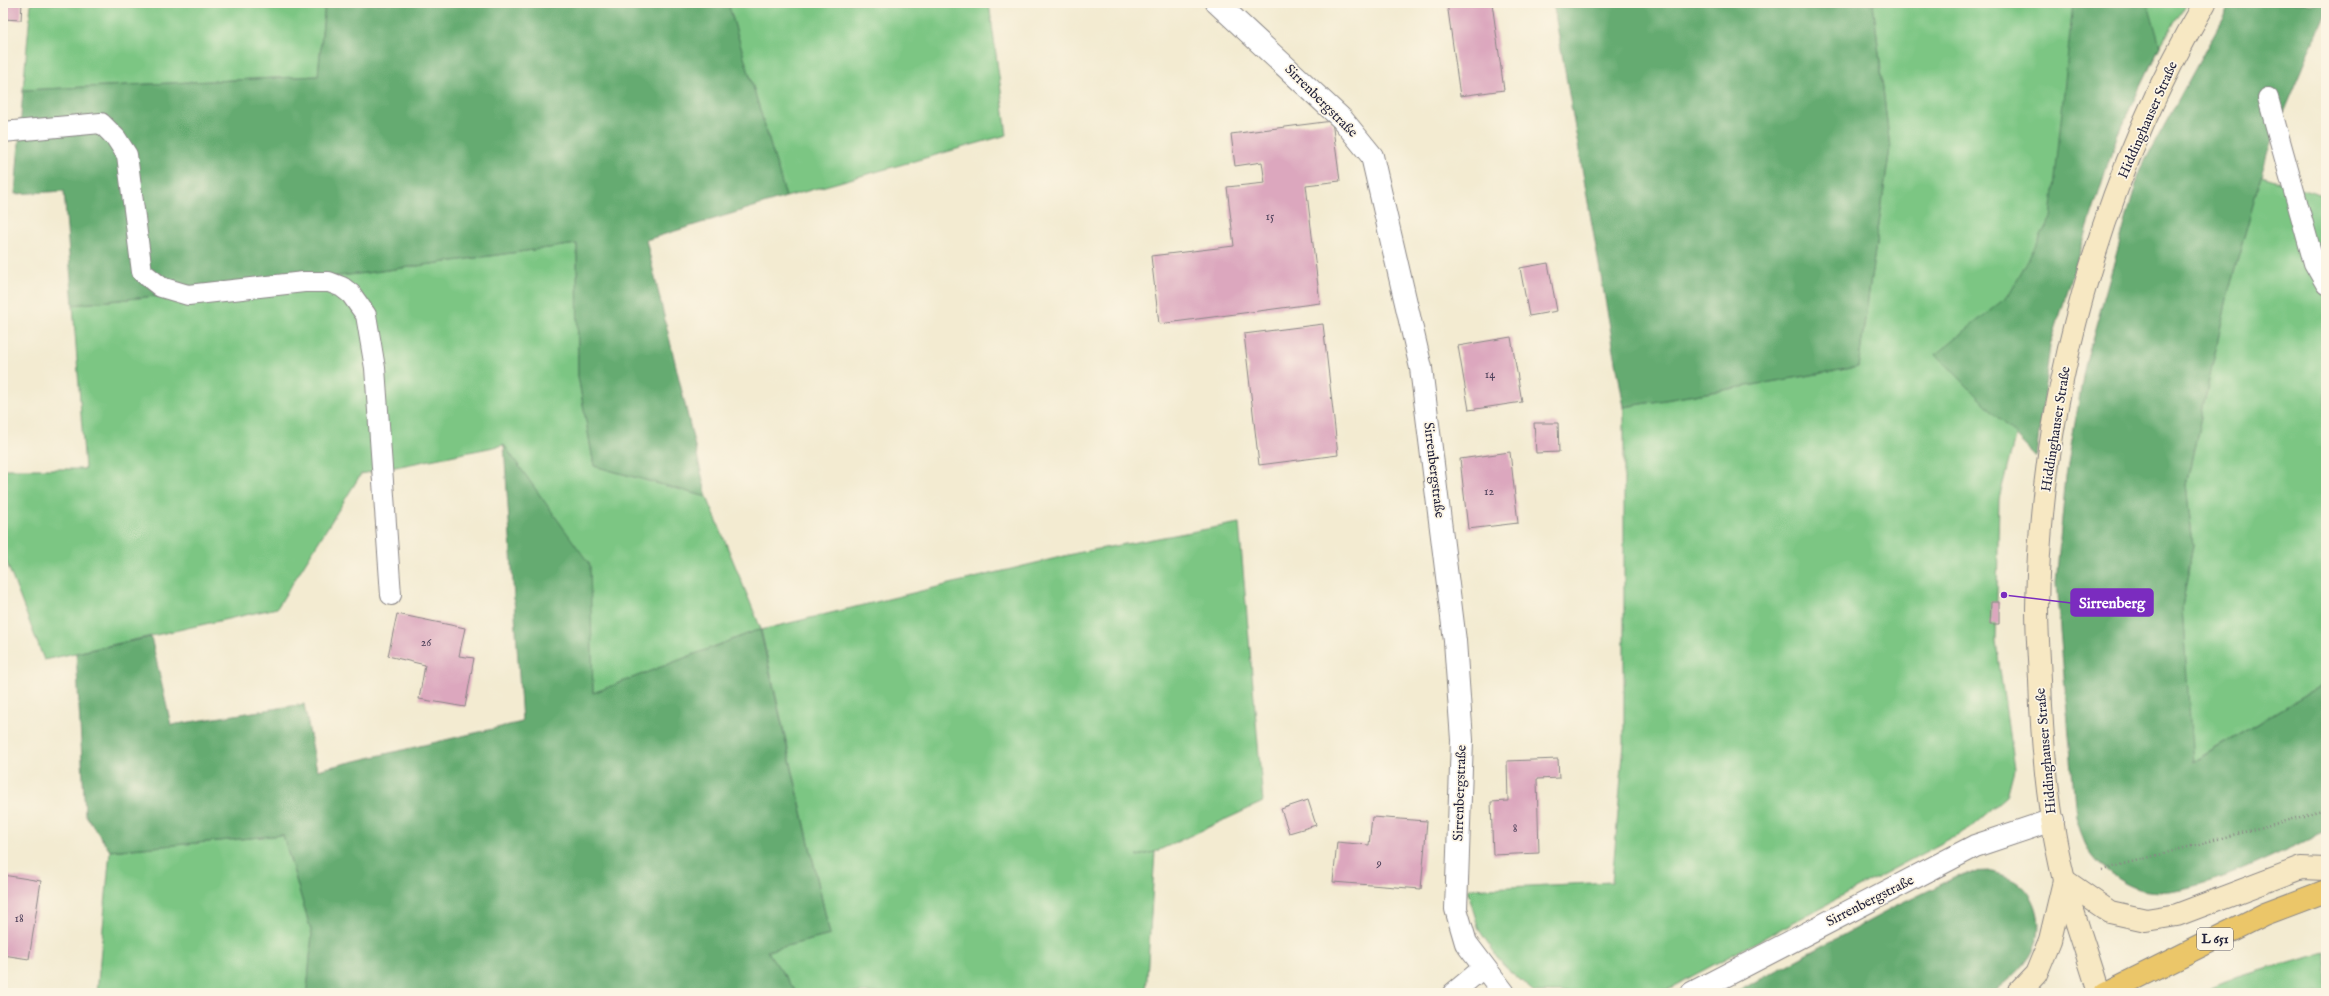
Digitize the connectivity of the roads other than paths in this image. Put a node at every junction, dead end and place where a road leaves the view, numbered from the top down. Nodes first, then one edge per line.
1 (1217, 3) edge
2 (2205, 3) edge
3 (2268, 98) dead end
4 (3, 132) edge
5 (2326, 284) edge
6 (392, 595) dead end
7 (2053, 820) junction
8 (2326, 869) edge
9 (2064, 880) junction
10 (2326, 891) edge
11 (1483, 968) junction
12 (1453, 993) edge
13 (1504, 993) edge
14 (1692, 993) edge
15 (2018, 993) edge
16 (2099, 993) edge
17 (2106, 993) edge

1 - 11 street, Sirrenbergstraße
2 - 7 street, Hiddinghauser Straße
3 - 5 lane
4 - 6 lane
7 - 9 street, Hiddinghauser Straße
7 - 14 street, Sirrenbergstraße
8 - 9 street
9 - 15 street, Hiddinghauser Straße
9 - 16 street, Hiddinghauser Straße
10 - 17 main road, L 651
11 - 12 lane
11 - 13 street, Sirrenbergstraße

